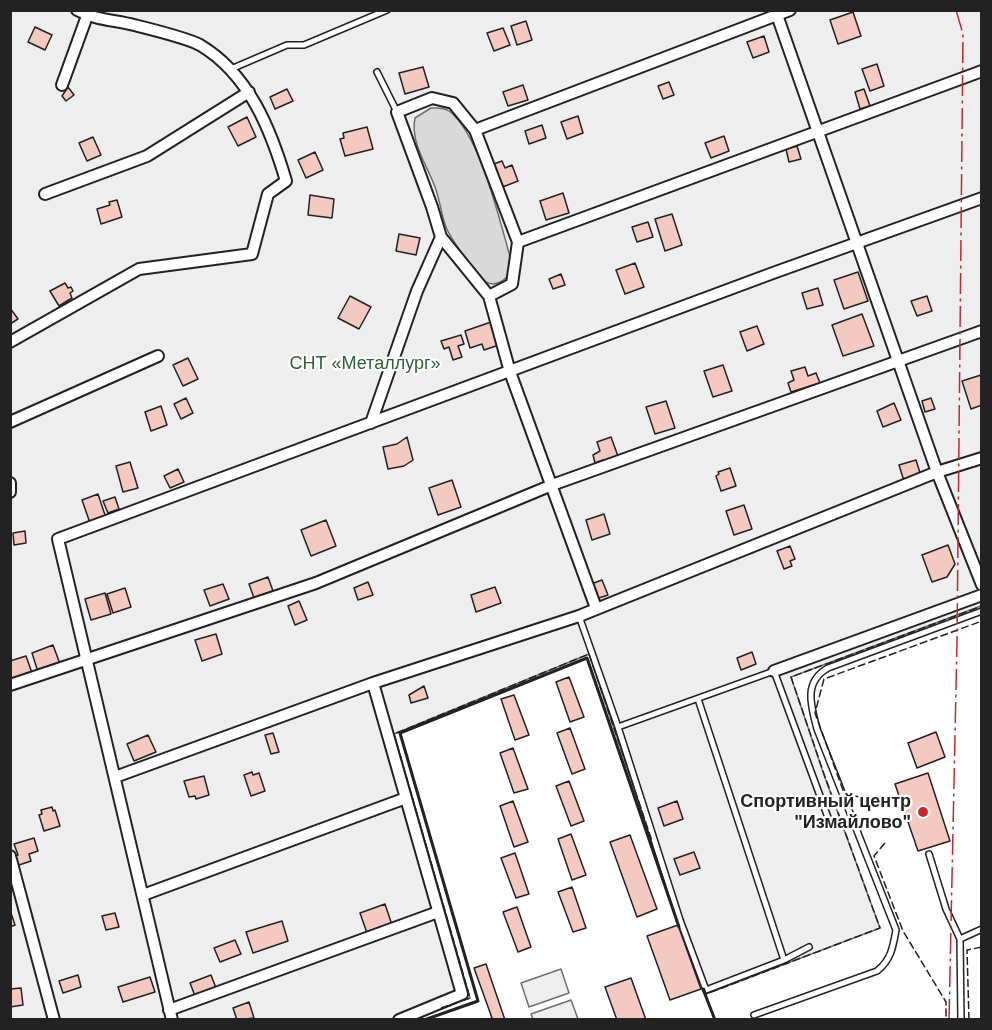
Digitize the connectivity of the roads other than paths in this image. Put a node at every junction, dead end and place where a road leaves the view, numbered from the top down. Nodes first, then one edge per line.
1 (387, 10) edge
2 (790, 10) edge
3 (82, 13) edge
4 (777, 15) junction
5 (231, 69) junction
6 (981, 71) edge
7 (377, 72) dead end
8 (62, 85) dead end
9 (249, 92) junction
10 (397, 112) junction
11 (475, 130) junction
12 (818, 131) junction
13 (45, 194) dead end
14 (981, 198) edge
15 (441, 237) junction
16 (518, 242) junction
17 (857, 243) junction
18 (489, 296) junction
19 (981, 331) edge
20 (10, 342) edge
21 (158, 356) dead end
22 (898, 360) junction
23 (510, 372) junction
24 (10, 422) edge
25 (371, 423) junction
26 (981, 458) edge
27 (938, 472) junction
28 (10, 483) edge
29 (552, 485) junction
30 (10, 492) edge
31 (981, 585) edge
32 (981, 595) edge
33 (596, 608) junction
34 (981, 611) edge
35 (579, 616) junction
36 (85, 658) junction
37 (774, 671) junction
38 (373, 683) junction
39 (10, 685) edge
40 (698, 699) junction
41 (618, 726) junction
42 (115, 777) junction
43 (406, 798) junction
44 (830, 823) dead end
45 (929, 854) dead end
46 (10, 856) edge
47 (143, 895) junction
48 (438, 912) junction
49 (981, 929) edge
50 (960, 939) junction
51 (809, 947) dead end
52 (784, 960) junction
53 (170, 1015) edge
54 (754, 1015) dead end
55 (54, 1020) edge
56 (399, 1020) edge
57 (961, 1020) edge

1 - 5 lane
2 - 4 street
3 - 5 street
3 - 8 street
4 - 11 street
4 - 12 street
5 - 9 street
6 - 12 street
7 - 10 lane
9 - 13 street
9 - 20 street
10 - 11 street
10 - 15 street
11 - 16 street
12 - 16 street
12 - 17 street
14 - 17 street
15 - 18 street
15 - 25 street
16 - 18 street
17 - 22 street
17 - 23 street
18 - 23 street
19 - 22 street
21 - 24 street
22 - 27 street
22 - 29 street
23 - 25 street
23 - 29 street
25 - 36 street
26 - 27 street
27 - 31 street
27 - 33 street
28 - 30 street
29 - 33 street
29 - 36 street
32 - 37 street
33 - 35 street
34 - 54 lane
35 - 38 street
35 - 41 lane
36 - 39 street
36 - 42 street
37 - 40 lane
37 - 44 lane
38 - 42 street
38 - 43 street
40 - 41 lane
40 - 52 lane
41 - 52 lane
42 - 47 street
43 - 47 street
43 - 48 street
45 - 50 lane
46 - 55 street
47 - 53 street
48 - 53 street
48 - 56 street
49 - 50 lane
50 - 57 lane
51 - 52 lane

